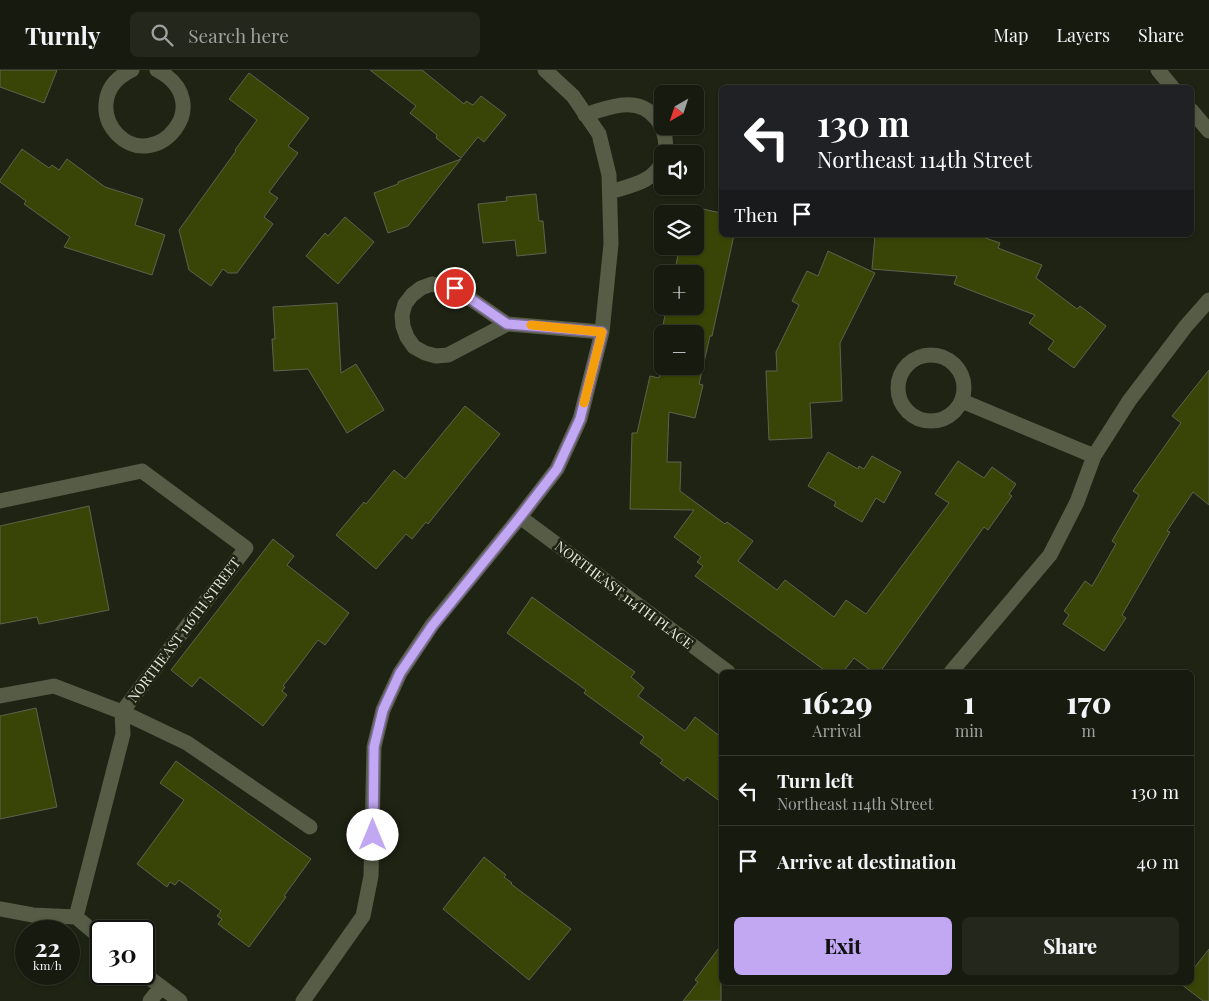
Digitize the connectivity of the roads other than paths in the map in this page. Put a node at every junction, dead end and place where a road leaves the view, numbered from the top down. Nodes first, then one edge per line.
1 (132, 70) edge
2 (545, 70) edge
3 (1158, 70) edge
4 (166, 72) edge
5 (1170, 85) edge
6 (1194, 114) edge
7 (585, 115) junction
8 (1209, 131) edge
9 (667, 145) edge
10 (654, 174) edge
11 (610, 192) junction
12 (1209, 300) edge
13 (507, 324) junction
14 (602, 332) junction
15 (962, 401) junction
16 (1094, 456) junction
17 (0, 501) edge
18 (520, 517) junction
19 (725, 670) edge
20 (953, 670) edge
21 (0, 696) edge
22 (122, 712) junction
23 (310, 828) dead end
24 (0, 909) edge
25 (76, 917) junction
26 (90, 929) edge
27 (155, 982) edge
28 (161, 987) junction
29 (150, 1001) edge
30 (180, 1001) edge
31 (303, 1001) edge

1 - 4 street
2 - 7 street
3 - 5 street
6 - 8 street
7 - 9 street
7 - 11 street
10 - 11 street
11 - 14 street
12 - 16 street
13 - 13 street
13 - 14 street
14 - 18 street
15 - 15 street
15 - 16 street
16 - 20 street
17 - 22 street, NORTHEAST 116TH STREET
18 - 19 street, NORTHEAST 114TH PLACE
18 - 31 street
21 - 22 street
22 - 23 street
22 - 25 street, NORTHEAST 116TH STREET
24 - 25 street
25 - 26 street
27 - 28 street
28 - 29 street
28 - 30 street

